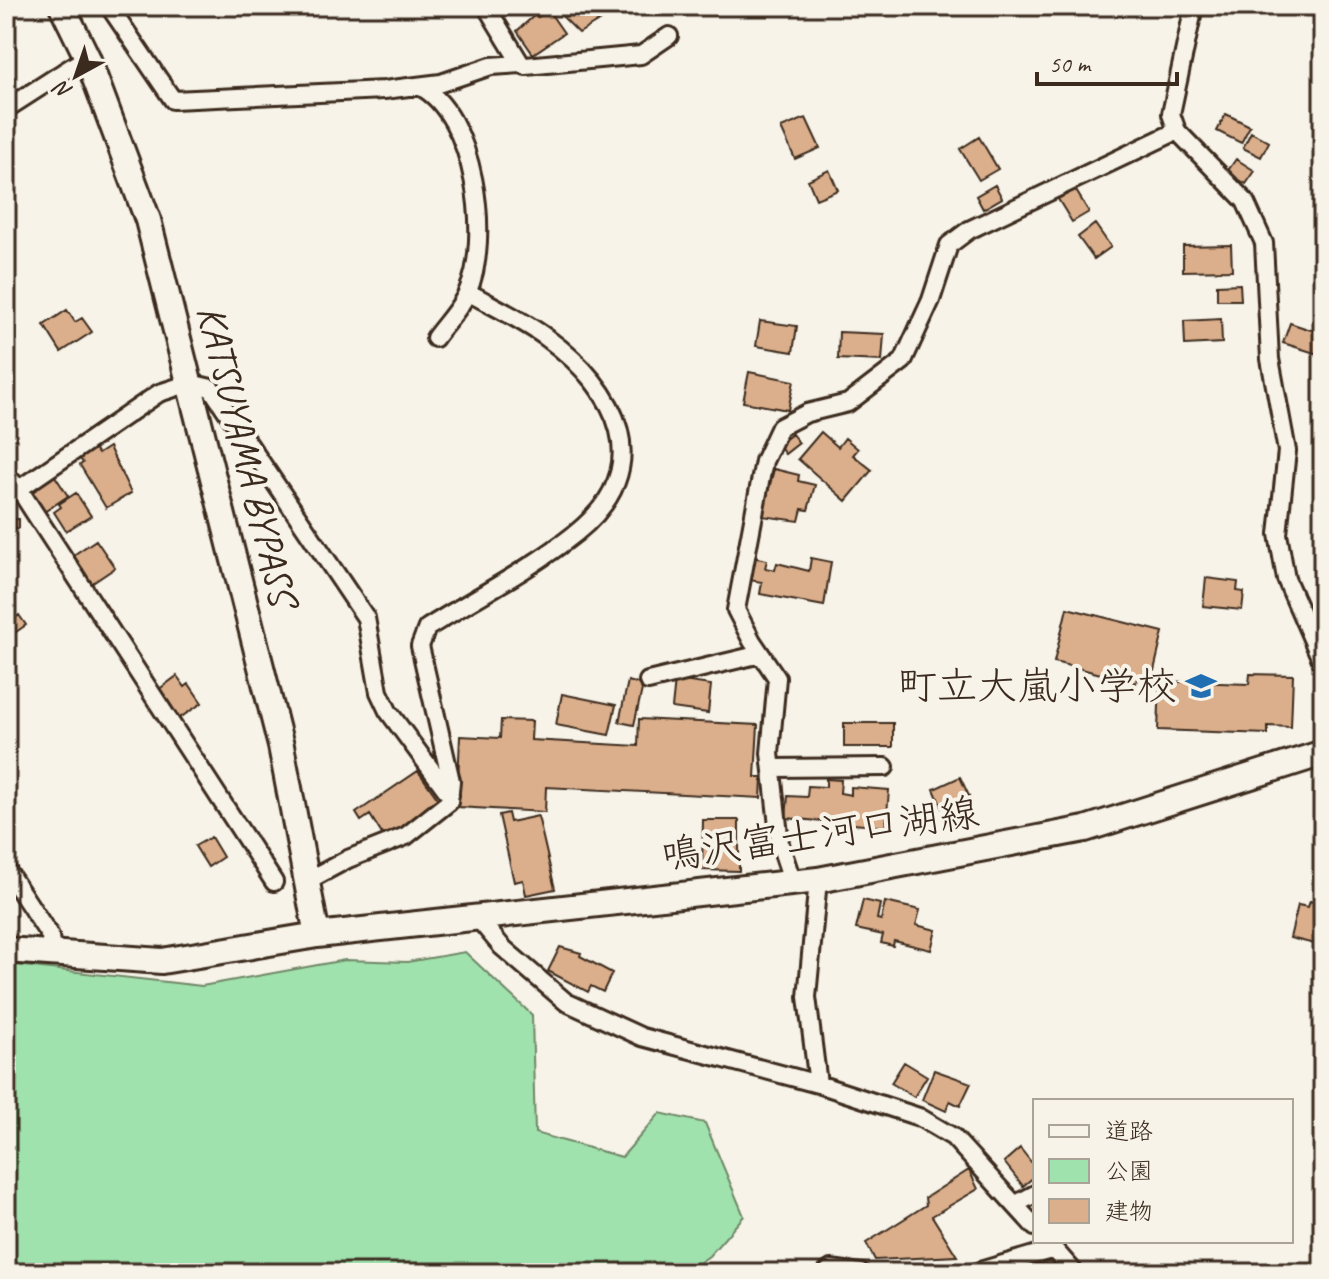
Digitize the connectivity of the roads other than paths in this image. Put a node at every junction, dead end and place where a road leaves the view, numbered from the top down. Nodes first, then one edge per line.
1 (62, 6) edge
2 (109, 6) edge
3 (486, 6) edge
4 (1194, 6) edge
5 (669, 36) dead end
6 (87, 57) junction
7 (521, 64) junction
8 (419, 86) junction
9 (6, 109) edge
10 (1177, 131) junction
11 (468, 292) junction
12 (435, 338) dead end
13 (190, 383) junction
14 (10, 481) edge
15 (761, 654) junction
16 (1323, 664) edge
17 (648, 681) dead end
18 (1323, 753) edge
19 (885, 767) dead end
20 (772, 768) junction
21 (450, 795) junction
22 (6, 869) edge
23 (818, 880) junction
24 (307, 881) junction
25 (274, 882) dead end
26 (793, 883) junction
27 (476, 916) junction
28 (317, 935) junction
29 (6, 950) edge
30 (52, 954) junction
31 (818, 1084) junction
32 (1033, 1195) edge
33 (1016, 1204) junction
34 (1033, 1225) edge
35 (1050, 1245) edge
36 (826, 1273) edge
37 (861, 1273) edge
38 (973, 1273) edge
39 (1075, 1273) edge

1 - 6 main road, KATSUYAMA BYPASS
2 - 8 street
3 - 7 street
4 - 10 street
5 - 7 street
6 - 9 street
6 - 13 main road, KATSUYAMA BYPASS
7 - 8 street
8 - 11 street
10 - 15 street
10 - 16 street
11 - 12 street
11 - 21 street
13 - 14 street
13 - 21 street
13 - 24 main road, KATSUYAMA BYPASS
14 - 25 street
15 - 17 street
15 - 20 street
18 - 23 main road, 鳴沢富士河口湖線
19 - 20 street
20 - 26 street
21 - 24 street
22 - 30 street
23 - 26 main road, 鳴沢富士河口湖線
23 - 31 street
24 - 28 main road, KATSUYAMA BYPASS
26 - 27 main road, 鳴沢富士河口湖線
27 - 28 main road, 鳴沢富士河口湖線
27 - 31 street
28 - 30 main road, 鳴沢富士河口湖線
29 - 30 main road, 鳴沢富士河口湖線
31 - 33 street
32 - 33 street
33 - 34 street
35 - 38 street
35 - 39 street
36 - 37 street

